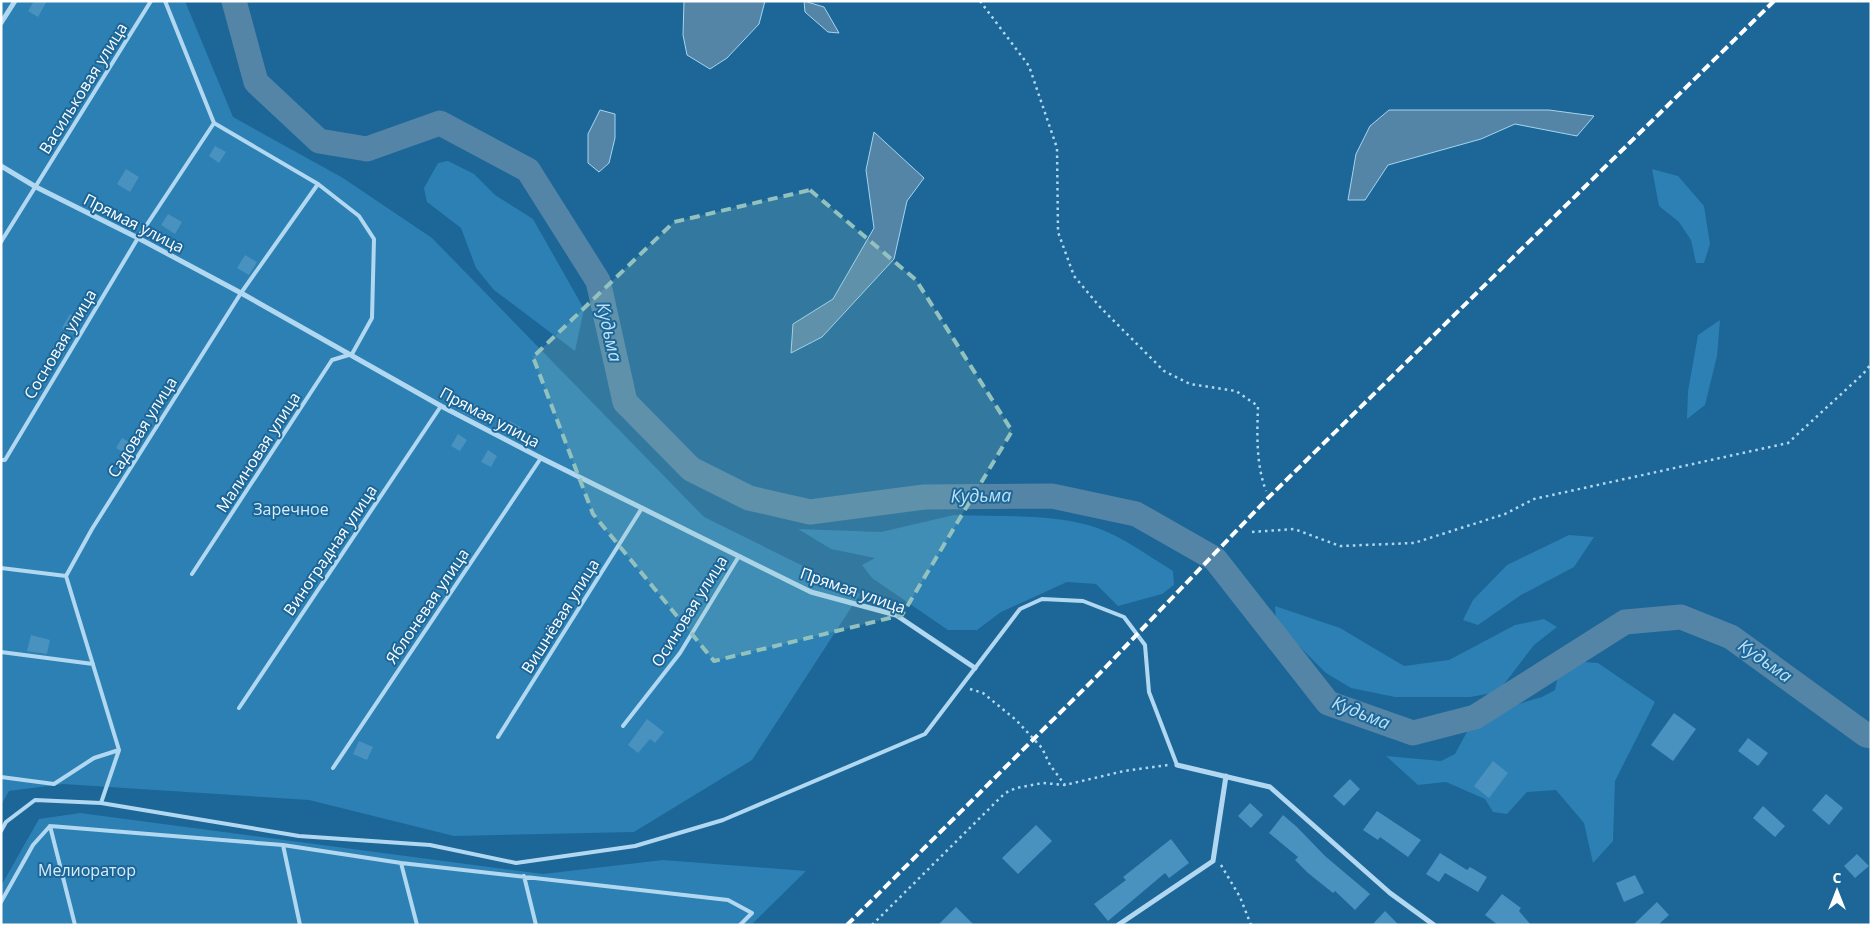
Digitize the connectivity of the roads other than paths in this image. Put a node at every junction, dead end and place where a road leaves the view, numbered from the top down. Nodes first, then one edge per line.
1 (15, 1) edge
2 (151, 1) edge
3 (165, 1) edge
4 (1, 23) edge
5 (214, 123) junction
6 (1, 166) edge
7 (318, 184) junction
8 (36, 187) junction
9 (138, 238) junction
10 (1, 242) edge
11 (241, 293) junction
12 (352, 354) junction
13 (441, 406) junction
14 (541, 458) junction
15 (1, 460) edge
16 (642, 508) junction
17 (739, 556) junction
18 (1, 568) edge
19 (192, 574) dead end
20 (66, 576) junction
21 (1, 652) edge
22 (93, 664) junction
23 (975, 668) junction
24 (239, 708) dead end
25 (624, 726) dead end
26 (498, 737) dead end
27 (119, 750) junction
28 (1177, 765) joint
29 (333, 768) dead end
30 (1226, 776) junction
31 (1, 777) edge
32 (101, 803) junction
33 (50, 826) junction
34 (1, 831) edge
35 (283, 844) junction
36 (401, 863) junction
37 (524, 876) junction
38 (1, 902) edge
39 (75, 925) edge
40 (300, 925) edge
41 (418, 925) edge
42 (536, 925) edge
43 (740, 925) edge
44 (1118, 925) edge
45 (1434, 925) edge

1 - 4 street
2 - 8 lane, Васильковая улица
3 - 5 lane
5 - 7 lane
5 - 9 lane, Сосновая улица
6 - 8 street, Прямая улица
7 - 11 lane, Садовая улица
7 - 12 lane
8 - 9 street, Прямая улица
8 - 10 lane, Васильковая улица
9 - 11 street, Прямая улица
9 - 15 lane, Сосновая улица
11 - 12 street, Прямая улица
11 - 20 lane, Садовая улица
12 - 13 street, Прямая улица
12 - 19 lane, Малиновая улица
13 - 14 street, Прямая улица
13 - 24 lane, Виноградная улица
14 - 16 street, Прямая улица
14 - 29 lane, Яблоневая улица
16 - 17 street, Прямая улица
16 - 26 lane, Вишнёвая улица
17 - 23 street, Прямая улица
17 - 25 lane, Осиновая улица
18 - 20 lane
20 - 22 lane
21 - 22 lane
22 - 27 lane
23 - 28 lane
23 - 32 lane
27 - 31 lane
27 - 32 lane
28 - 30 street
30 - 44 street
30 - 45 street
32 - 34 lane
33 - 35 lane
33 - 38 lane
33 - 39 lane
35 - 36 lane
35 - 40 lane
36 - 37 lane
36 - 41 lane
37 - 42 lane
37 - 43 lane

